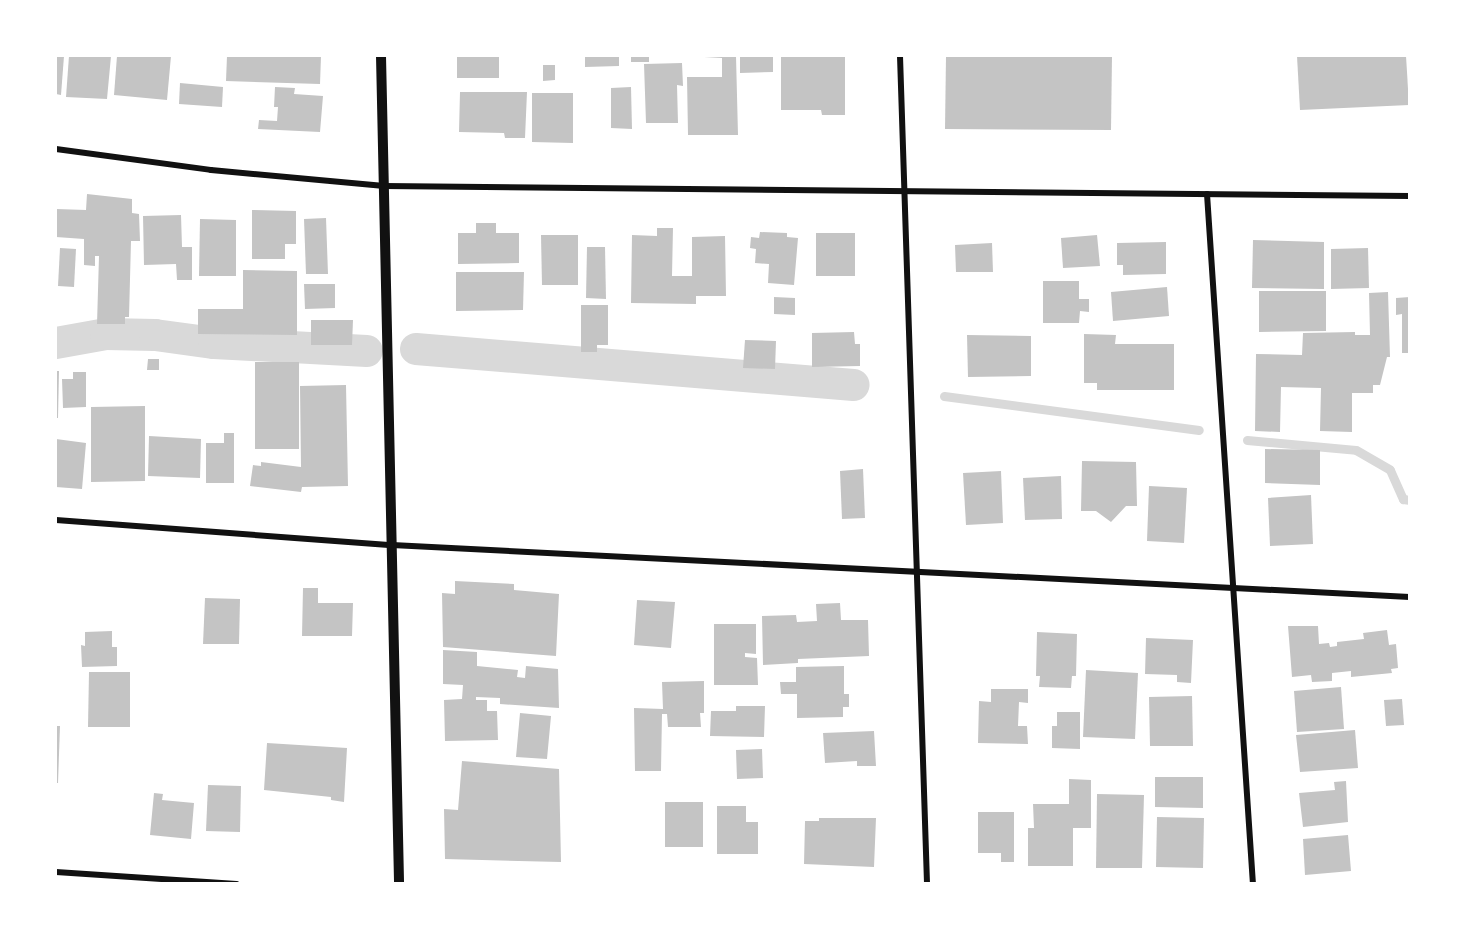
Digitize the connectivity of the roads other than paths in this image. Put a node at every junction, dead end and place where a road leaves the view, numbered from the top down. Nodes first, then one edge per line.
1 (381, 56) edge
2 (900, 56) edge
3 (56, 149) edge
4 (384, 186) junction
5 (904, 191) junction
6 (1207, 194) junction
7 (1410, 196) edge
8 (56, 520) edge
9 (392, 545) junction
10 (917, 572) junction
11 (1233, 588) junction
12 (1410, 597) edge
13 (56, 872) edge
14 (237, 884) edge
15 (399, 884) edge
16 (927, 884) edge
17 (1253, 884) edge

1 - 4 street
2 - 5 street
3 - 4 street
4 - 5 street
4 - 9 street
5 - 6 street
5 - 10 street
6 - 7 street
6 - 11 street
8 - 9 street
9 - 10 street
9 - 15 street
10 - 11 street
10 - 16 street
11 - 12 street
11 - 17 street
13 - 14 street

